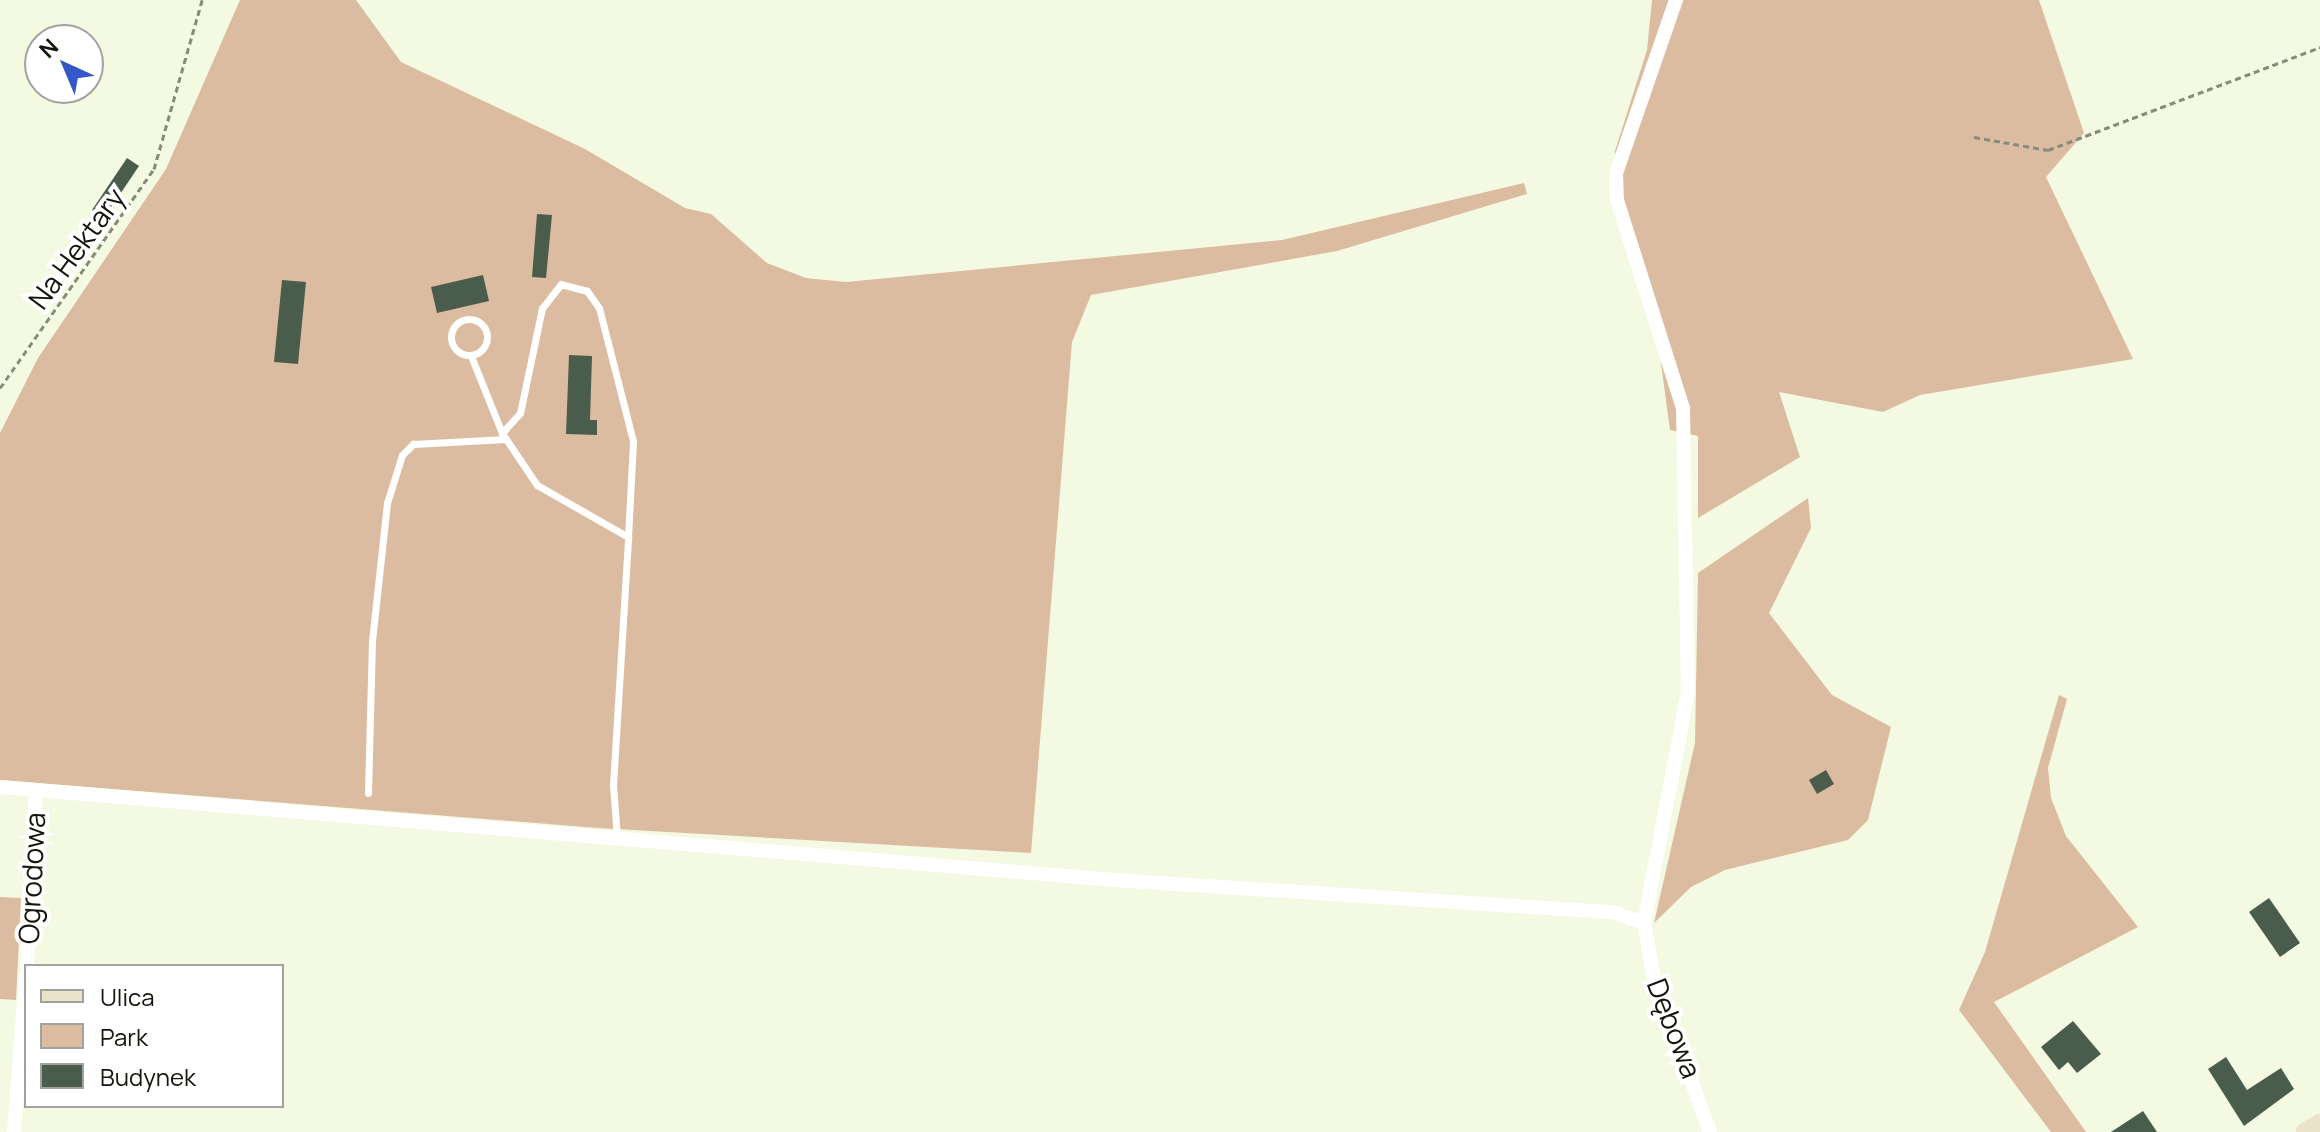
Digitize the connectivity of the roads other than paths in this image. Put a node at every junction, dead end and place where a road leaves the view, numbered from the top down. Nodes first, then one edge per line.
1 (1676, 0) edge
2 (471, 356) junction
3 (504, 436) junction
4 (628, 537) junction
5 (0, 787) edge
6 (36, 791) junction
7 (368, 793) dead end
8 (618, 840) junction
9 (1644, 923) junction
10 (27, 964) edge
11 (24, 1001) edge
12 (2320, 1124) edge
13 (14, 1132) edge
14 (1710, 1132) edge
15 (2306, 1132) edge

1 - 9 street
2 - 2 lane
2 - 3 lane
3 - 4 lane
3 - 4 lane
3 - 7 lane
4 - 8 lane
5 - 6 street
6 - 8 street
6 - 10 street, Ogrodowa
8 - 9 street
9 - 14 street, Dębowa
11 - 13 street, Ogrodowa
12 - 15 street

